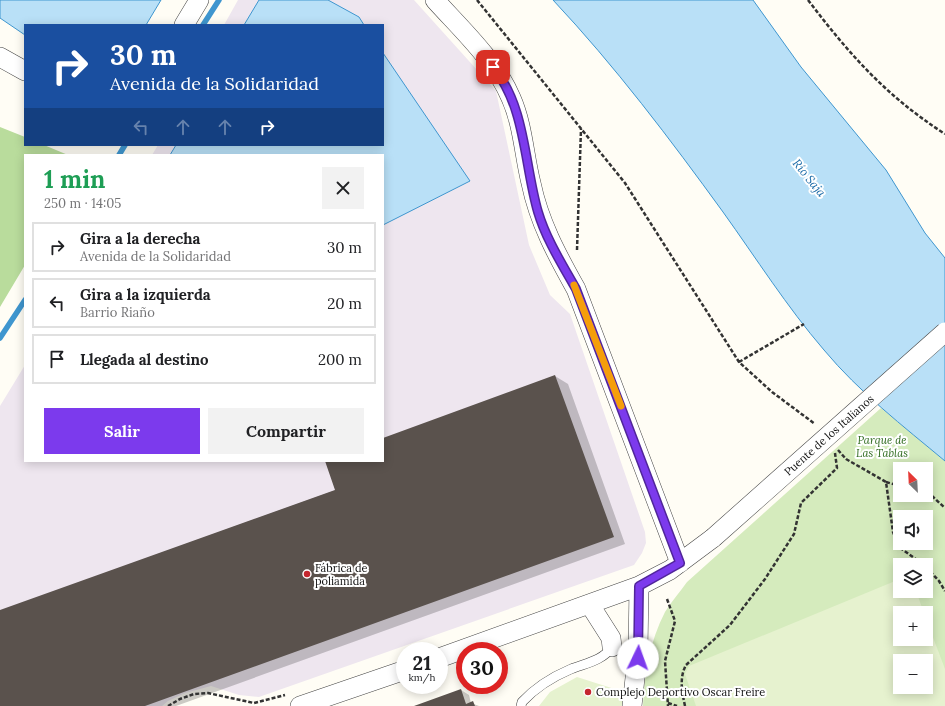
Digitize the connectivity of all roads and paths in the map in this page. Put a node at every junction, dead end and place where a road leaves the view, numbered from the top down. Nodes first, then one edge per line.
1 (199, 0) edge
2 (435, 0) edge
3 (477, 0) edge
4 (808, 0) edge
5 (185, 24) edge
6 (0, 57) edge
7 (24, 70) edge
8 (581, 129) junction
9 (945, 134) edge
10 (577, 257) dead end
11 (804, 324) dead end
12 (945, 332) edge
13 (739, 362) junction
14 (827, 439) junction
15 (886, 482) junction
16 (893, 484) edge
17 (933, 497) edge
18 (945, 508) edge
19 (914, 558) edge
20 (680, 563) junction
21 (933, 575) edge
22 (639, 586) junction
23 (945, 591) edge
24 (667, 598) dead end
25 (590, 605) junction
26 (612, 647) joint
27 (448, 655) edge
28 (396, 672) edge
29 (294, 700) edge
30 (668, 705) edge
31 (168, 706) edge
32 (521, 706) edge
33 (632, 706) edge
34 (677, 706) edge
35 (685, 706) edge

1 - 5 street
2 - 20 street
3 - 8 path
4 - 9 path
6 - 7 street
8 - 10 path
8 - 13 path
11 - 13 path
12 - 14 street, Puente de los Italianos, bridge
13 - 14 path
14 - 15 path
14 - 20 street, Puente de los Italianos, bridge
14 - 35 path
15 - 16 path
15 - 19 path
17 - 18 path
20 - 22 street, Puente de los Italianos
21 - 23 path
22 - 25 street, Puente de los Italianos
22 - 33 street
24 - 30 path
25 - 26 street
25 - 27 street, Puente de los Italianos
26 - 32 lane
28 - 29 street
29 - 31 path
30 - 34 path

